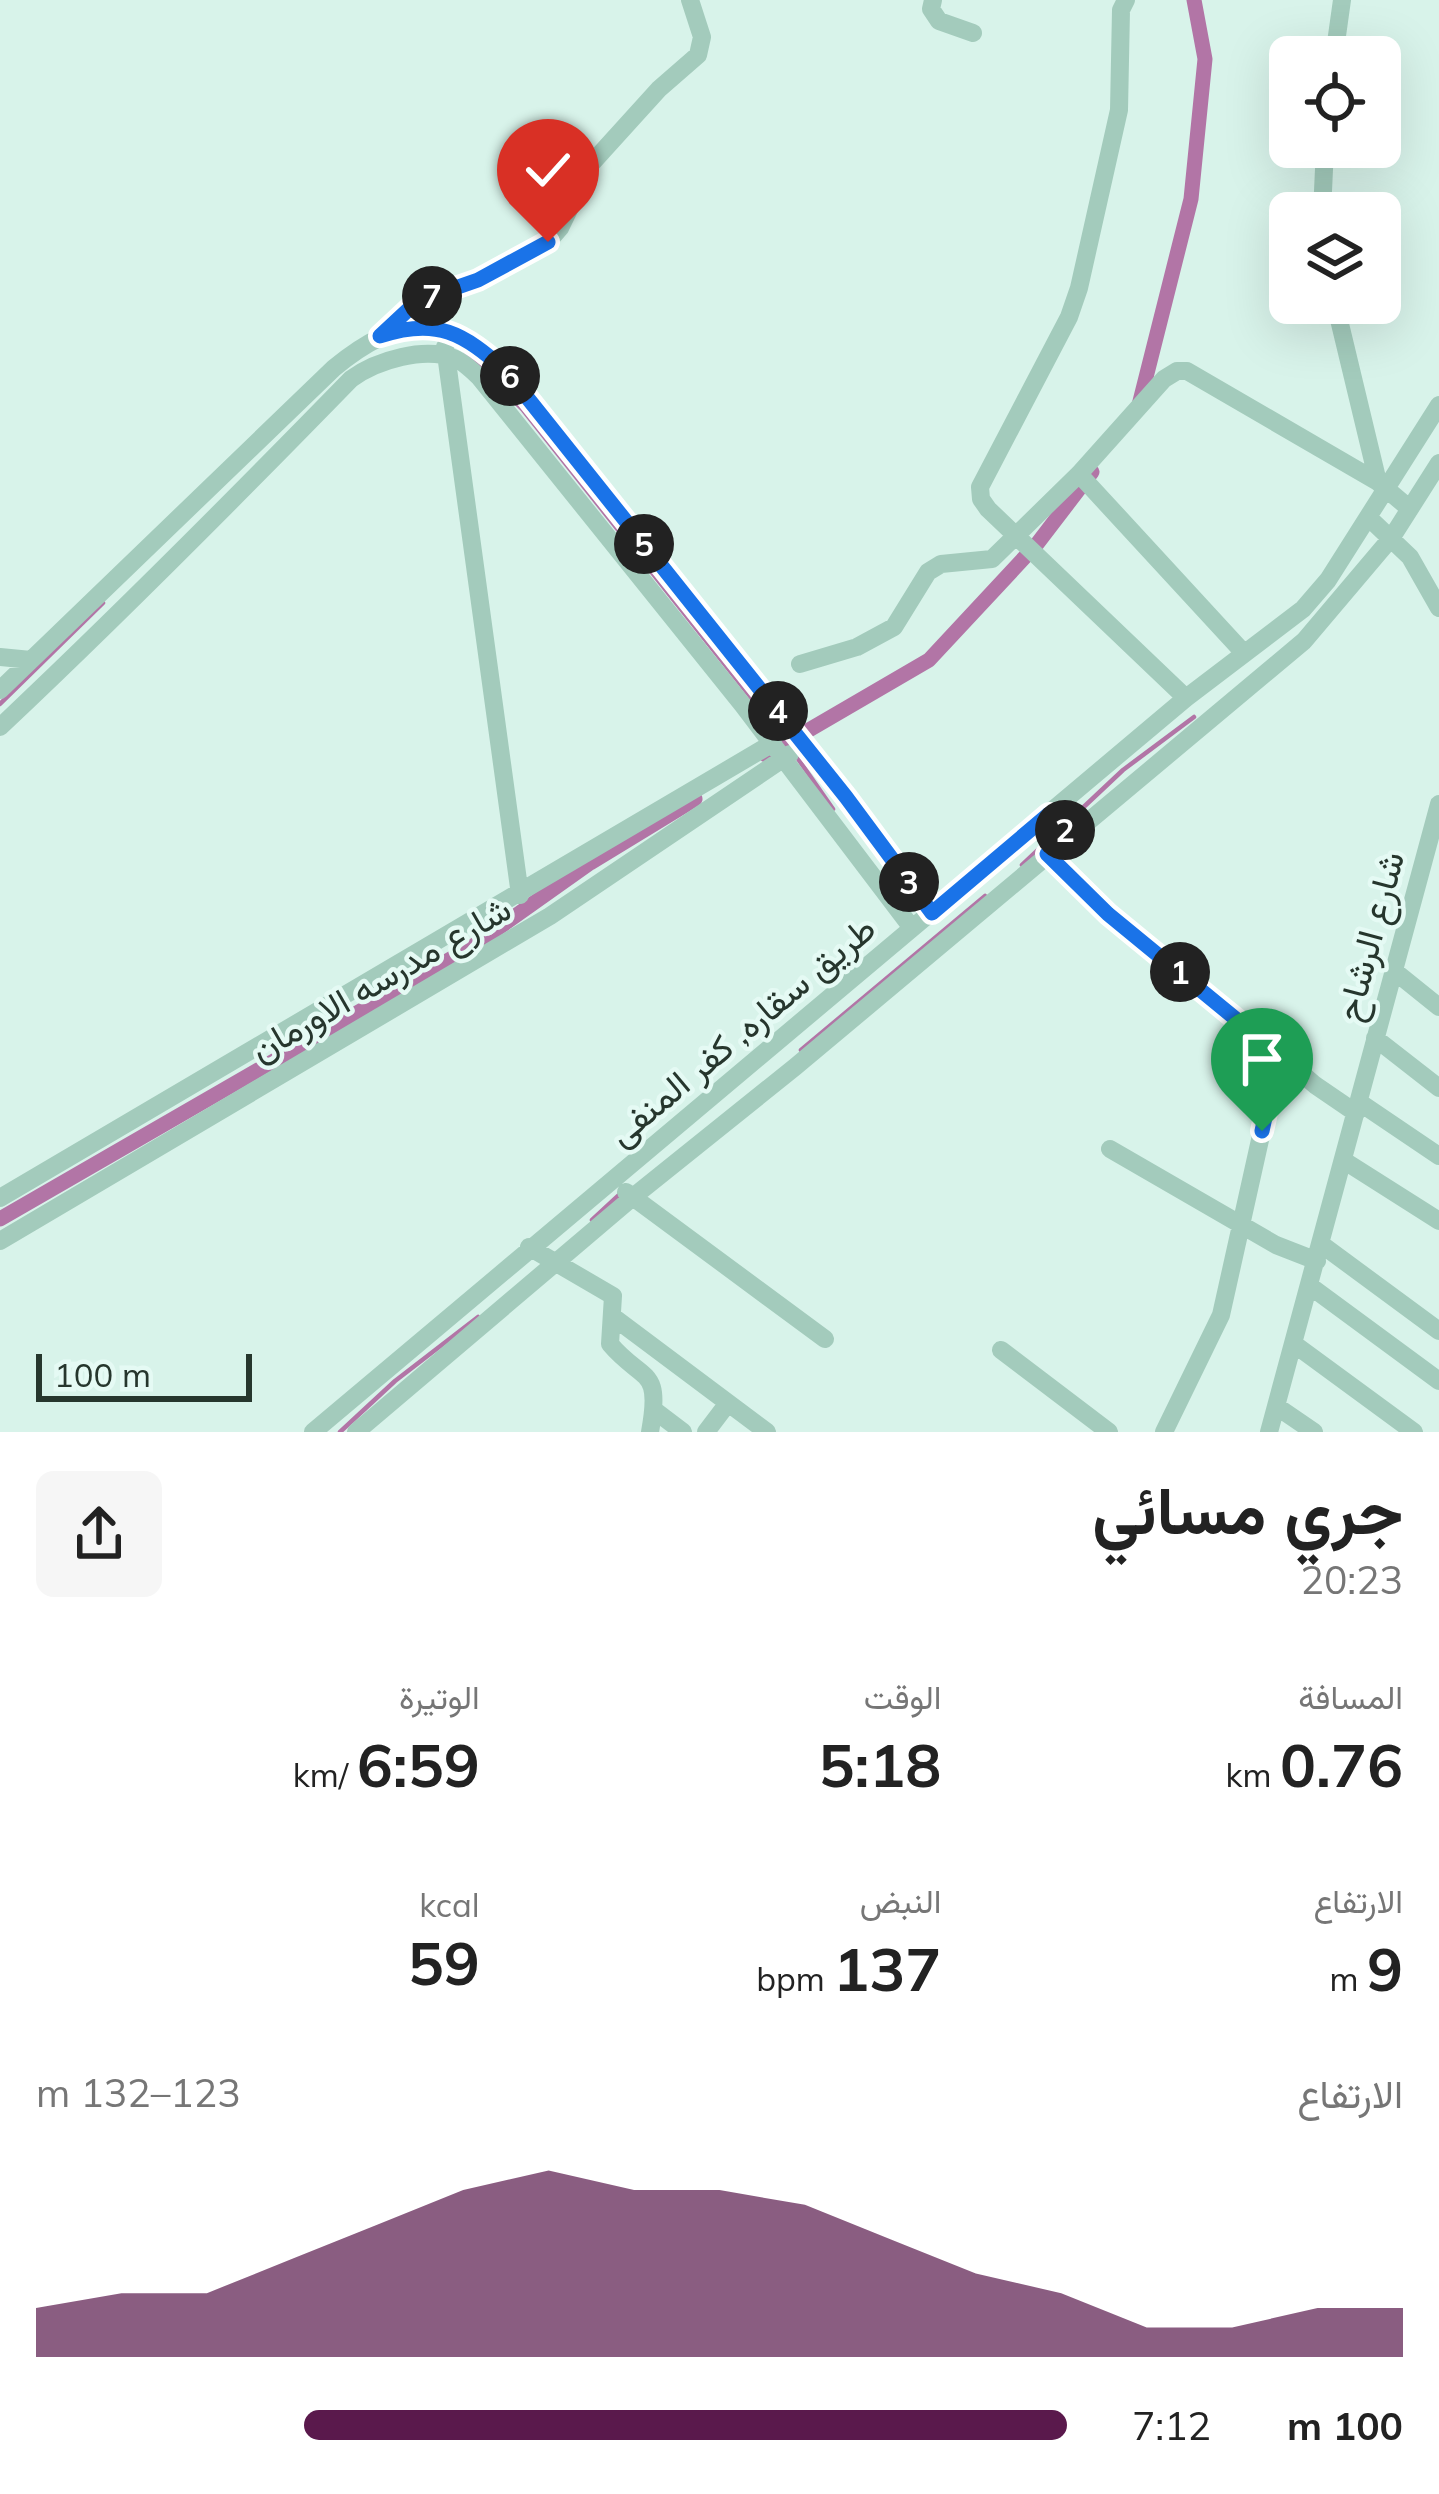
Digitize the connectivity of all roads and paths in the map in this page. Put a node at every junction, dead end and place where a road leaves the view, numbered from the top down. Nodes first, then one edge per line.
1 (691, 0) edge
2 (933, 0) edge
3 (1126, 0) edge
4 (1342, 0) edge
5 (973, 33) dead end
6 (1337, 36) edge
7 (1340, 324) edge
8 (443, 330) junction
9 (380, 336) junction
10 (446, 357) junction
11 (1439, 405) edge
12 (1439, 463) edge
13 (1078, 474) junction
14 (1382, 485) junction
15 (1410, 509) junction
16 (1368, 517) junction
17 (1017, 535) junction
18 (1392, 537) junction
19 (691, 603) junction
20 (1439, 608) edge
21 (673, 621) junction
22 (0, 657) edge
23 (31, 660) junction
24 (800, 664) dead end
25 (1239, 671) junction
26 (760, 688) junction
27 (0, 690) edge
28 (1186, 698) junction
29 (742, 704) junction
30 (0, 727) edge
31 (805, 746) junction
32 (778, 751) junction
33 (1438, 815) edge
34 (1059, 824) junction
35 (1047, 854) junction
36 (520, 895) junction
37 (932, 913) junction
38 (912, 928) junction
39 (1393, 970) junction
40 (1436, 999) edge
41 (1376, 1038) junction
42 (1287, 1061) junction
43 (1439, 1088) edge
44 (1357, 1107) junction
45 (709, 1120) junction
46 (1110, 1149) dead end
47 (1439, 1156) edge
48 (1343, 1160) junction
49 (613, 1182) junction
50 (633, 1197) junction
51 (0, 1198) edge
52 (1439, 1221) edge
53 (1241, 1225) junction
54 (0, 1241) edge
55 (1319, 1252) junction
56 (542, 1255) junction
57 (1310, 1286) junction
58 (612, 1316) junction
59 (1439, 1330) edge
60 (825, 1339) dead end
61 (1294, 1344) junction
62 (1001, 1350) dead end
63 (1439, 1381) edge
64 (386, 1388) junction
65 (728, 1403) junction
66 (1276, 1406) junction
67 (654, 1410) junction
68 (316, 1431) edge
69 (356, 1432) edge
70 (650, 1432) edge
71 (683, 1432) edge
72 (706, 1432) edge
73 (767, 1432) edge
74 (1108, 1432) edge
75 (1164, 1432) edge
76 (1269, 1432) edge
77 (1313, 1432) edge
78 (1414, 1432) edge

1 - 9 street
2 - 5 street
3 - 17 street
4 - 6 street
7 - 14 street
8 - 9 street
8 - 10 street
8 - 19 street
9 - 23 street
10 - 21 street
10 - 30 street
10 - 36 street
11 - 14 street, طريق سقاره, كفر المنفى
12 - 15 street, طريق سقاره, كفر المنفى
13 - 14 street
13 - 17 street
13 - 25 street
14 - 15 street
14 - 16 street, طريق سقاره, كفر المنفى
15 - 18 street, طريق سقاره, كفر المنفى
16 - 18 street
16 - 25 street, طريق سقاره, كفر المنفى
17 - 24 street
17 - 28 street
18 - 20 street
18 - 25 street, طريق سقاره, كفر المنفى
19 - 21 street
19 - 26 street
21 - 29 street
22 - 23 street
23 - 27 street
25 - 28 street, طريق سقاره, كفر المنفى
25 - 34 street, طريق سقاره, كفر المنفى
26 - 29 street
26 - 31 street
28 - 34 street, طريق سقاره, كفر المنفى
29 - 32 street
31 - 32 street
31 - 37 street
32 - 36 street, شارع مدرسه الاورمان
32 - 38 street
32 - 54 street, شارع مدرسه الاورمان
33 - 39 street, شارع الرشاح
34 - 35 street, طريق سقاره, كفر المنفى
34 - 37 street, طريق سقاره, كفر المنفى
35 - 42 street
35 - 45 street, طريق سقاره, كفر المنفى
36 - 51 street, شارع مدرسه الاورمان
37 - 38 street, طريق سقاره, كفر المنفى
38 - 45 street, طريق سقاره, كفر المنفى
39 - 40 street
39 - 41 street, شارع الرشاح
41 - 43 street
41 - 44 street, شارع الرشاح
42 - 44 street
42 - 53 street
44 - 47 street
44 - 48 street, شارع الرشاح
45 - 49 street, طريق سقاره, كفر المنفى
45 - 50 street, طريق سقاره, كفر المنفى
46 - 53 street
48 - 52 street
48 - 55 street, شارع الرشاح
49 - 50 street
49 - 56 street, طريق سقاره, كفر المنفى
50 - 56 street, طريق سقاره, كفر المنفى
50 - 60 street
53 - 55 street
53 - 75 street
55 - 57 street, شارع الرشاح
55 - 59 street
56 - 58 street
56 - 64 street, طريق سقاره, كفر المنفى
56 - 64 street, طريق سقاره, كفر المنفى
57 - 61 street, شارع الرشاح
57 - 63 street
58 - 65 street
58 - 67 street
61 - 66 street, شارع الرشاح
61 - 78 street
62 - 74 street
64 - 68 street, طريق سقاره, كفر المنفى
64 - 69 street, طريق سقاره, كفر المنفى
65 - 72 street
65 - 73 street
66 - 76 street, شارع الرشاح
66 - 77 street
67 - 70 street
67 - 71 street

